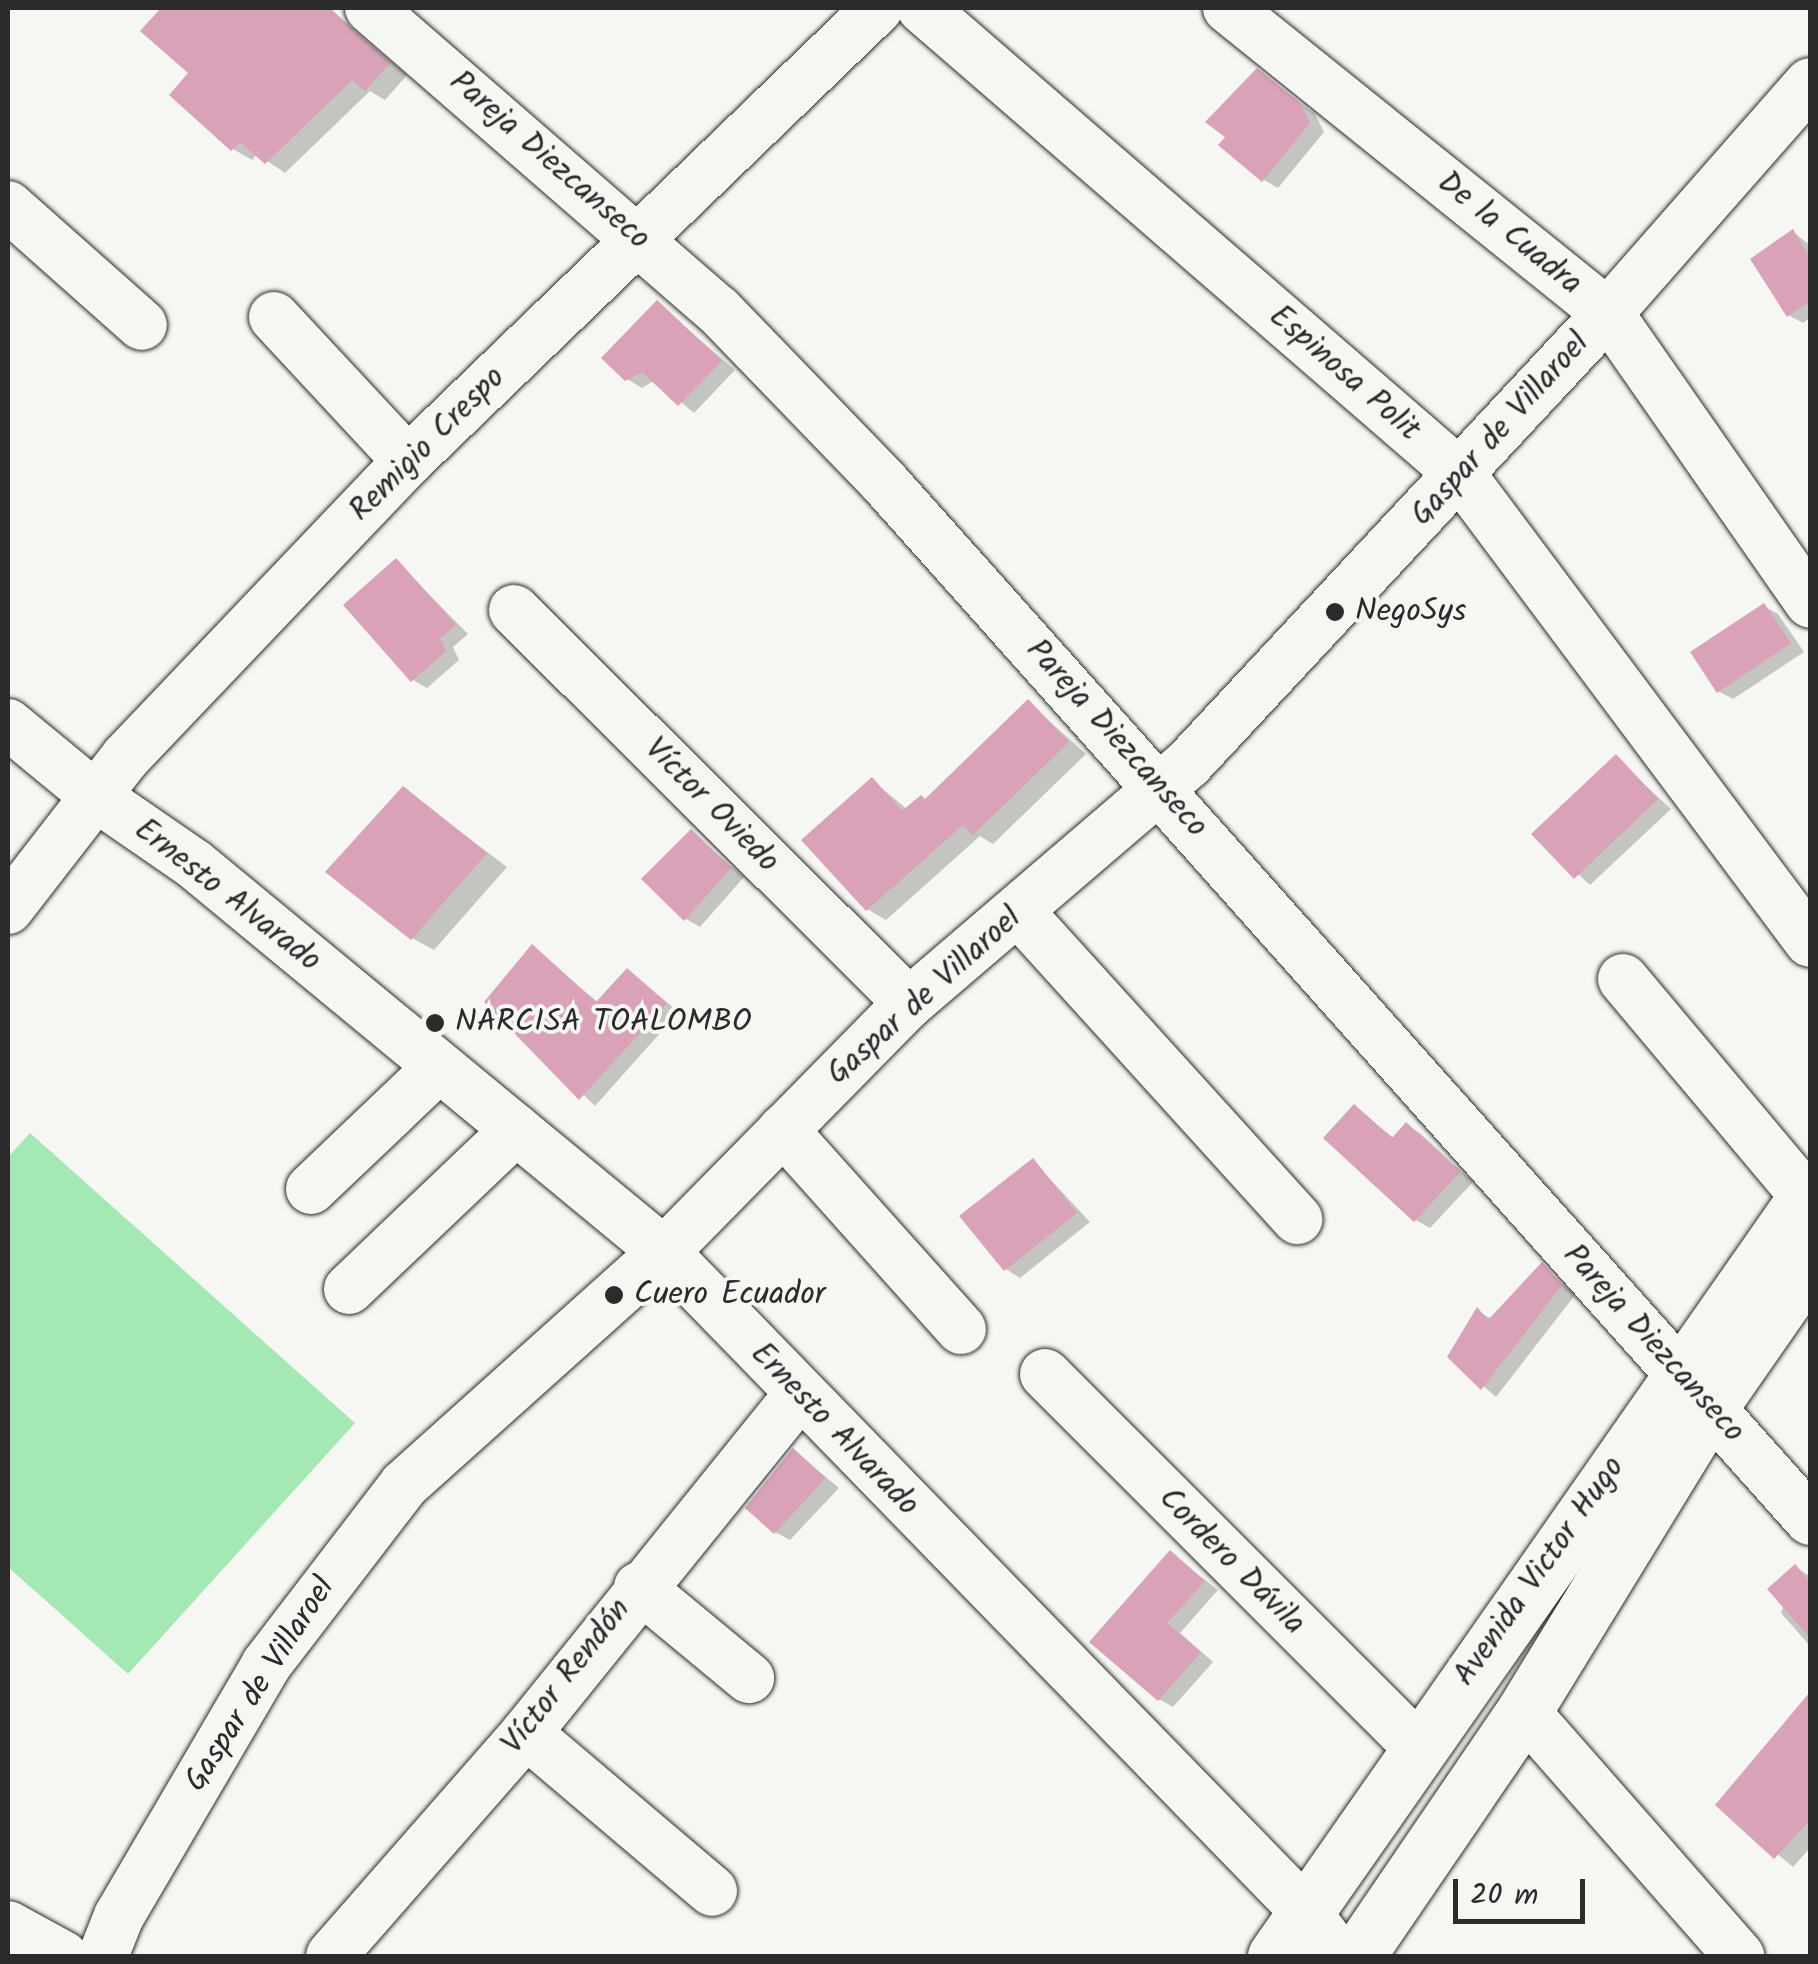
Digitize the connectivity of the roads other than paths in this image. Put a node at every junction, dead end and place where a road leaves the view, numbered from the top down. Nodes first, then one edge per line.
1 (370, 8) edge
2 (878, 8) edge
3 (922, 8) edge
4 (1228, 8) edge
5 (1810, 82) edge
6 (8, 206) edge
7 (642, 240) junction
8 (1608, 314) junction
9 (274, 317) dead end
10 (142, 325) dead end
11 (408, 461) junction
12 (1460, 474) junction
13 (1810, 603) edge
14 (514, 610) dead end
15 (8, 724) edge
16 (1160, 790) junction
17 (94, 795) junction
18 (8, 909) edge
19 (1018, 911) junction
20 (1810, 942) edge
21 (1623, 980) dead end
22 (909, 1003) junction
23 (439, 1067) junction
24 (516, 1130) junction
25 (784, 1130) junction
26 (311, 1190) dead end
27 (1808, 1194) edge
28 (1298, 1219) dead end
29 (664, 1252) junction
30 (1810, 1263) edge
31 (349, 1289) dead end
32 (962, 1329) dead end
33 (1045, 1374) dead end
34 (1694, 1391) junction
35 (799, 1394) junction
36 (1810, 1520) edge
37 (639, 1587) junction
38 (750, 1678) dead end
39 (1524, 1710) junction
40 (526, 1733) junction
41 (1418, 1748) junction
42 (712, 1891) dead end
43 (1305, 1911) junction
44 (8, 1926) edge
45 (64, 1956) edge
46 (102, 1956) edge
47 (331, 1956) edge
48 (1274, 1956) edge
49 (1339, 1956) edge
50 (1357, 1956) edge
51 (1740, 1956) edge

1 - 7 street, Pareja Diezcanseco
2 - 7 street, Remigio Crespo
3 - 12 street, Espinosa Polit
4 - 8 street, De la Cuadra
5 - 8 street, Gaspar de Villaroel
6 - 10 street
7 - 11 street, Remigio Crespo
7 - 16 street, Pareja Diezcanseco
8 - 12 street, Gaspar de Villaroel
8 - 13 street, De la Cuadra
9 - 11 street
11 - 17 street, Remigio Crespo
12 - 16 street, Gaspar de Villaroel
12 - 20 street, Espinosa Polit
14 - 22 street, Víctor Oviedo
15 - 17 street, Ernesto Alvarado
16 - 19 street, Gaspar de Villaroel
16 - 34 street, Pareja Diezcanseco
17 - 18 street, Remigio Crespo
17 - 23 street, Ernesto Alvarado
19 - 22 street, Gaspar de Villaroel
19 - 28 street
21 - 27 street
22 - 25 street, Gaspar de Villaroel
23 - 24 street, Ernesto Alvarado
23 - 26 street
24 - 29 street, Ernesto Alvarado
24 - 31 street
25 - 29 street, Gaspar de Villaroel
25 - 32 street
27 - 34 main road, Avenida Victor Hugo
29 - 35 street, Ernesto Alvarado
29 - 46 street, Gaspar de Villaroel
30 - 34 main road, Avenida Victor Hugo
33 - 41 street, Cordero Dávila
34 - 36 street, Pareja Diezcanseco
34 - 39 main road, Avenida Victor Hugo
34 - 41 main road, Avenida Victor Hugo
35 - 37 street, Víctor Rendón
35 - 43 street, Ernesto Alvarado
37 - 38 street
37 - 40 street, Víctor Rendón
39 - 50 main road, Avenida Victor Hugo
39 - 51 street
40 - 42 street
40 - 47 street, Víctor Rendón
41 - 43 main road, Avenida Victor Hugo
43 - 48 main road, Avenida Victor Hugo
43 - 49 street, Ernesto Alvarado
44 - 45 street

